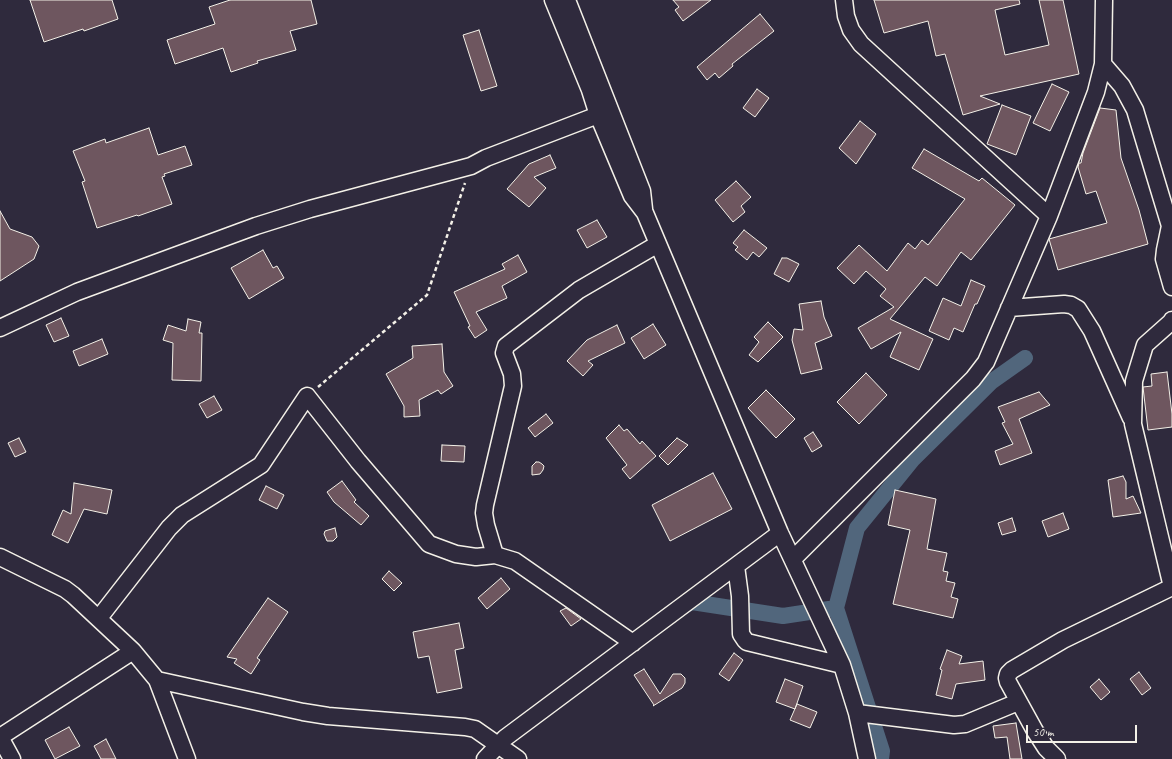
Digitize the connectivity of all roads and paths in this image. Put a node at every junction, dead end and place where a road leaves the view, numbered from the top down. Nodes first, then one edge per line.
1 (553, 0) edge
2 (567, 0) edge
3 (844, 0) edge
4 (1104, 0) edge
5 (1103, 64) junction
6 (596, 88) junction
7 (598, 115) junction
8 (471, 166) junction
9 (645, 213) junction
10 (1049, 216) junction
11 (1171, 225) edge
12 (658, 244) junction
13 (1172, 287) edge
14 (1009, 308) junction
15 (1172, 320) edge
16 (0, 328) edge
17 (307, 396) junction
18 (1133, 424) junction
19 (780, 533) junction
20 (495, 555) junction
21 (0, 557) edge
22 (793, 559) junction
23 (736, 566) junction
24 (1172, 587) edge
25 (99, 618) junction
26 (633, 643) junction
27 (133, 651) junction
28 (842, 665) junction
29 (158, 680) junction
30 (1018, 702) junction
31 (857, 713) junction
32 (498, 746) junction
33 (1050, 755) edge
34 (12, 759) edge
35 (187, 759) edge
36 (485, 759) edge
37 (518, 759) edge
38 (866, 759) edge

1 - 6 street
2 - 6 street
3 - 10 street
4 - 5 street
5 - 10 street
5 - 11 street
6 - 7 street
6 - 9 street
7 - 8 street
7 - 9 street
8 - 16 street
8 - 17 path
9 - 12 street
10 - 14 street
11 - 13 street
12 - 19 street
12 - 20 street
14 - 18 street
14 - 22 street
15 - 18 street
17 - 20 street
17 - 25 street
18 - 24 street
19 - 22 street
19 - 23 street
20 - 26 street
21 - 25 street
22 - 28 street
23 - 26 street
23 - 28 street
24 - 30 street
25 - 27 street
26 - 32 street
27 - 29 street
27 - 34 street
28 - 31 street
29 - 32 street
29 - 35 street
30 - 31 street
30 - 33 street
31 - 38 street
32 - 36 street
32 - 37 street

